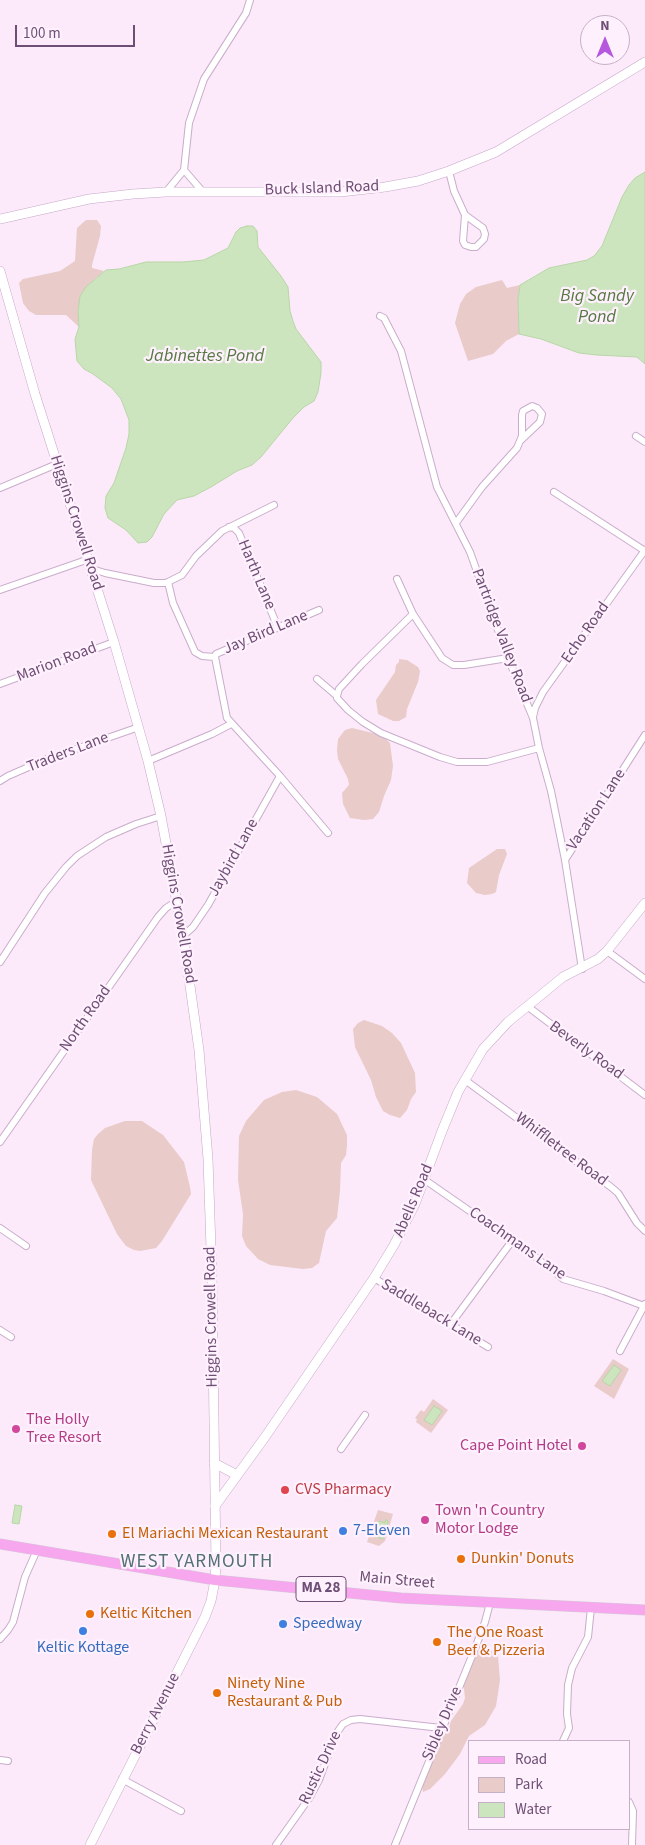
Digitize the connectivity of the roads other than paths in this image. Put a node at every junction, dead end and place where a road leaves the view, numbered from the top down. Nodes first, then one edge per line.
1 (250, 0) edge
2 (645, 62) edge
3 (184, 170) junction
4 (450, 171) junction
5 (166, 192) junction
6 (203, 192) junction
7 (465, 215) junction
8 (0, 220) edge
9 (0, 271) edge
10 (380, 316) dead end
11 (636, 436) dead end
12 (521, 440) junction
13 (645, 442) edge
14 (57, 464) junction
15 (0, 488) edge
16 (554, 492) dead end
17 (274, 505) dead end
18 (456, 523) junction
19 (230, 527) junction
20 (645, 551) edge
21 (88, 559) junction
22 (92, 569) junction
23 (397, 579) dead end
24 (168, 582) junction
25 (0, 590) edge
26 (319, 610) dead end
27 (413, 614) junction
28 (278, 628) junction
29 (114, 642) junction
30 (215, 657) junction
31 (508, 658) junction
32 (317, 678) dead end
33 (0, 684) edge
34 (337, 696) junction
35 (533, 718) junction
36 (231, 724) junction
37 (139, 727) junction
38 (645, 735) edge
39 (539, 748) junction
40 (148, 761) junction
41 (280, 776) junction
42 (0, 782) edge
43 (160, 816) junction
44 (328, 833) dead end
45 (565, 860) junction
46 (177, 902) junction
47 (645, 903) edge
48 (183, 936) junction
49 (607, 951) junction
50 (0, 962) edge
51 (582, 969) junction
52 (645, 979) edge
53 (527, 1006) junction
54 (465, 1080) junction
55 (645, 1095) edge
56 (0, 1142) edge
57 (425, 1180) junction
58 (0, 1228) edge
59 (645, 1231) edge
60 (512, 1241) junction
61 (26, 1246) dead end
62 (374, 1278) junction
63 (644, 1305) edge
64 (450, 1325) junction
65 (0, 1330) edge
66 (11, 1338) dead end
67 (488, 1347) dead end
68 (620, 1351) dead end
69 (365, 1415) dead end
70 (341, 1449) dead end
71 (214, 1463) junction
72 (237, 1475) junction
73 (215, 1506) junction
74 (0, 1544) edge
75 (37, 1550) junction
76 (215, 1580) junction
77 (490, 1603) junction
78 (591, 1608) junction
79 (645, 1610) edge
80 (0, 1639) edge
81 (441, 1728) junction
82 (563, 1740) edge
83 (0, 1760) edge
84 (8, 1761) dead end
85 (122, 1779) junction
86 (630, 1806) edge
87 (180, 1811) dead end
88 (90, 1845) edge
89 (276, 1845) edge
90 (394, 1845) edge
91 (632, 1845) edge

1 - 3 street
2 - 4 main road, Buck Island Road
3 - 5 street
3 - 6 street
4 - 6 main road, Buck Island Road
4 - 7 street
5 - 6 main road, Buck Island Road
5 - 8 main road, Buck Island Road
7 - 7 street
9 - 14 main road, Higgins Crowell Road
10 - 18 street, Partridge Valley Road
11 - 13 street
12 - 12 street
12 - 18 street
14 - 15 street
14 - 21 main road, Higgins Crowell Road
16 - 20 street
17 - 19 street
18 - 31 street, Partridge Valley Road
19 - 24 street
19 - 28 street, Harth Lane
20 - 35 street, Echo Road
21 - 22 main road, Higgins Crowell Road
21 - 25 street
22 - 24 street
22 - 29 main road, Higgins Crowell Road
23 - 27 street
24 - 30 street
26 - 28 street, Jay Bird Lane
27 - 31 street
27 - 34 street
28 - 30 street, Jay Bird Lane
29 - 33 street, Marion Road
29 - 37 main road, Higgins Crowell Road
30 - 36 street
31 - 35 street, Partridge Valley Road
32 - 34 street
34 - 39 street
35 - 39 street, Partridge Valley Road
36 - 40 street
36 - 41 street
37 - 40 main road, Higgins Crowell Road
37 - 42 street, Traders Lane
38 - 45 street, Vacation Lane
39 - 45 street, Partridge Valley Road
40 - 43 main road, Higgins Crowell Road
41 - 44 street
41 - 48 street, Jaybird Lane
43 - 46 main road, Higgins Crowell Road
43 - 50 street
45 - 51 street, Partridge Valley Road
46 - 48 main road, Higgins Crowell Road
46 - 56 street, North Road
47 - 49 main road, Abells Road
48 - 71 main road, Higgins Crowell Road
49 - 51 main road, Abells Road
49 - 52 street
51 - 53 main road, Abells Road
53 - 54 main road, Abells Road
53 - 55 street, Beverly Road
54 - 57 main road, Abells Road
54 - 59 street, Whiffletree Road
57 - 60 street, Coachmans Lane
57 - 62 main road, Abells Road
58 - 61 street
60 - 63 street, Coachmans Lane
60 - 64 street
62 - 64 street, Saddleback Lane
62 - 72 main road, Abells Road
63 - 68 street
64 - 67 street, Saddleback Lane
65 - 66 street
69 - 70 street
71 - 72 main road
71 - 73 main road, Higgins Crowell Road
72 - 73 main road, Abells Road
73 - 76 main road, Higgins Crowell Road
74 - 75 main road, Main Street / MA 28
75 - 76 main road, Main Street / MA 28
75 - 80 street
76 - 77 main road, Main Street / MA 28
76 - 85 main road, Berry Avenue
77 - 78 main road, Main Street / MA 28
77 - 81 street, Sibley Drive
78 - 79 main road, Main Street / MA 28
78 - 82 street
81 - 89 street, Rustic Drive
81 - 90 street, Sibley Drive
83 - 84 street
85 - 87 street
85 - 88 main road, Berry Avenue
86 - 91 street

